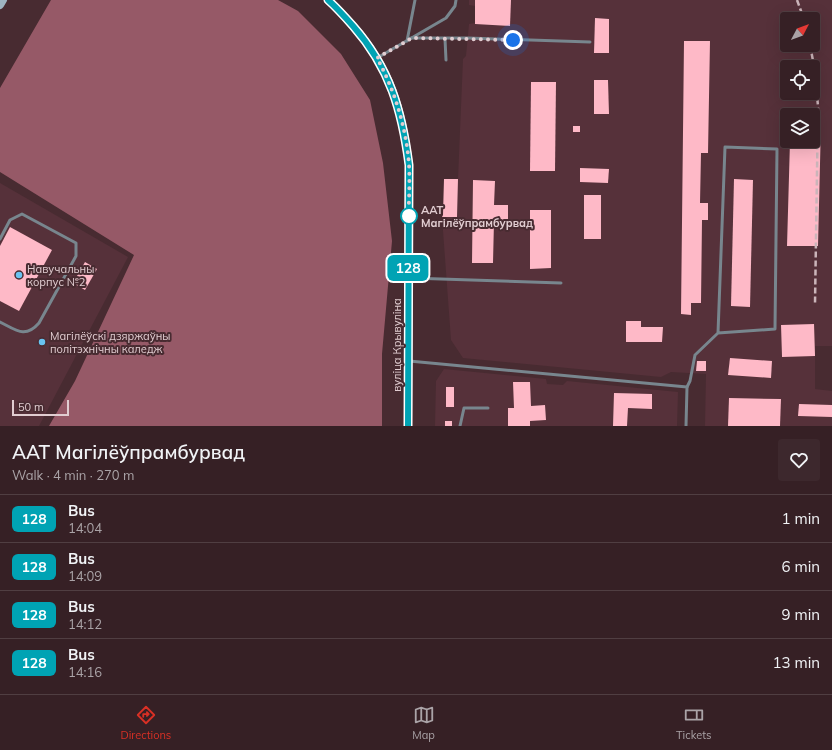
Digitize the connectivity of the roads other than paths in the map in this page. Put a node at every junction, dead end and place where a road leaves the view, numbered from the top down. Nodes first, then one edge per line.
1 (3, 0) edge
2 (328, 0) edge
3 (415, 0) edge
4 (456, 0) edge
5 (0, 5) edge
6 (412, 38) junction
7 (445, 39) junction
8 (407, 41) junction
9 (590, 42) dead end
10 (377, 58) junction
11 (446, 60) dead end
12 (0, 239) edge
13 (408, 278) junction
14 (561, 283) dead end
15 (0, 322) edge
16 (718, 333) junction
17 (409, 361) junction
18 (687, 387) junction
19 (488, 408) dead end
20 (408, 426) edge
21 (460, 426) edge
22 (686, 426) edge

1 - 5 main road
2 - 10 main road, вуліца Крывуліна
3 - 8 lane
4 - 6 lane
6 - 7 lane
6 - 8 lane
7 - 9 lane
7 - 11 lane
8 - 10 lane
10 - 13 main road, вуліца Крывуліна
12 - 15 lane
13 - 14 lane
13 - 17 main road, вуліца Крывуліна
16 - 16 lane
16 - 18 lane
17 - 18 lane
17 - 20 main road, вуліца Крывуліна
18 - 22 lane
19 - 21 lane

